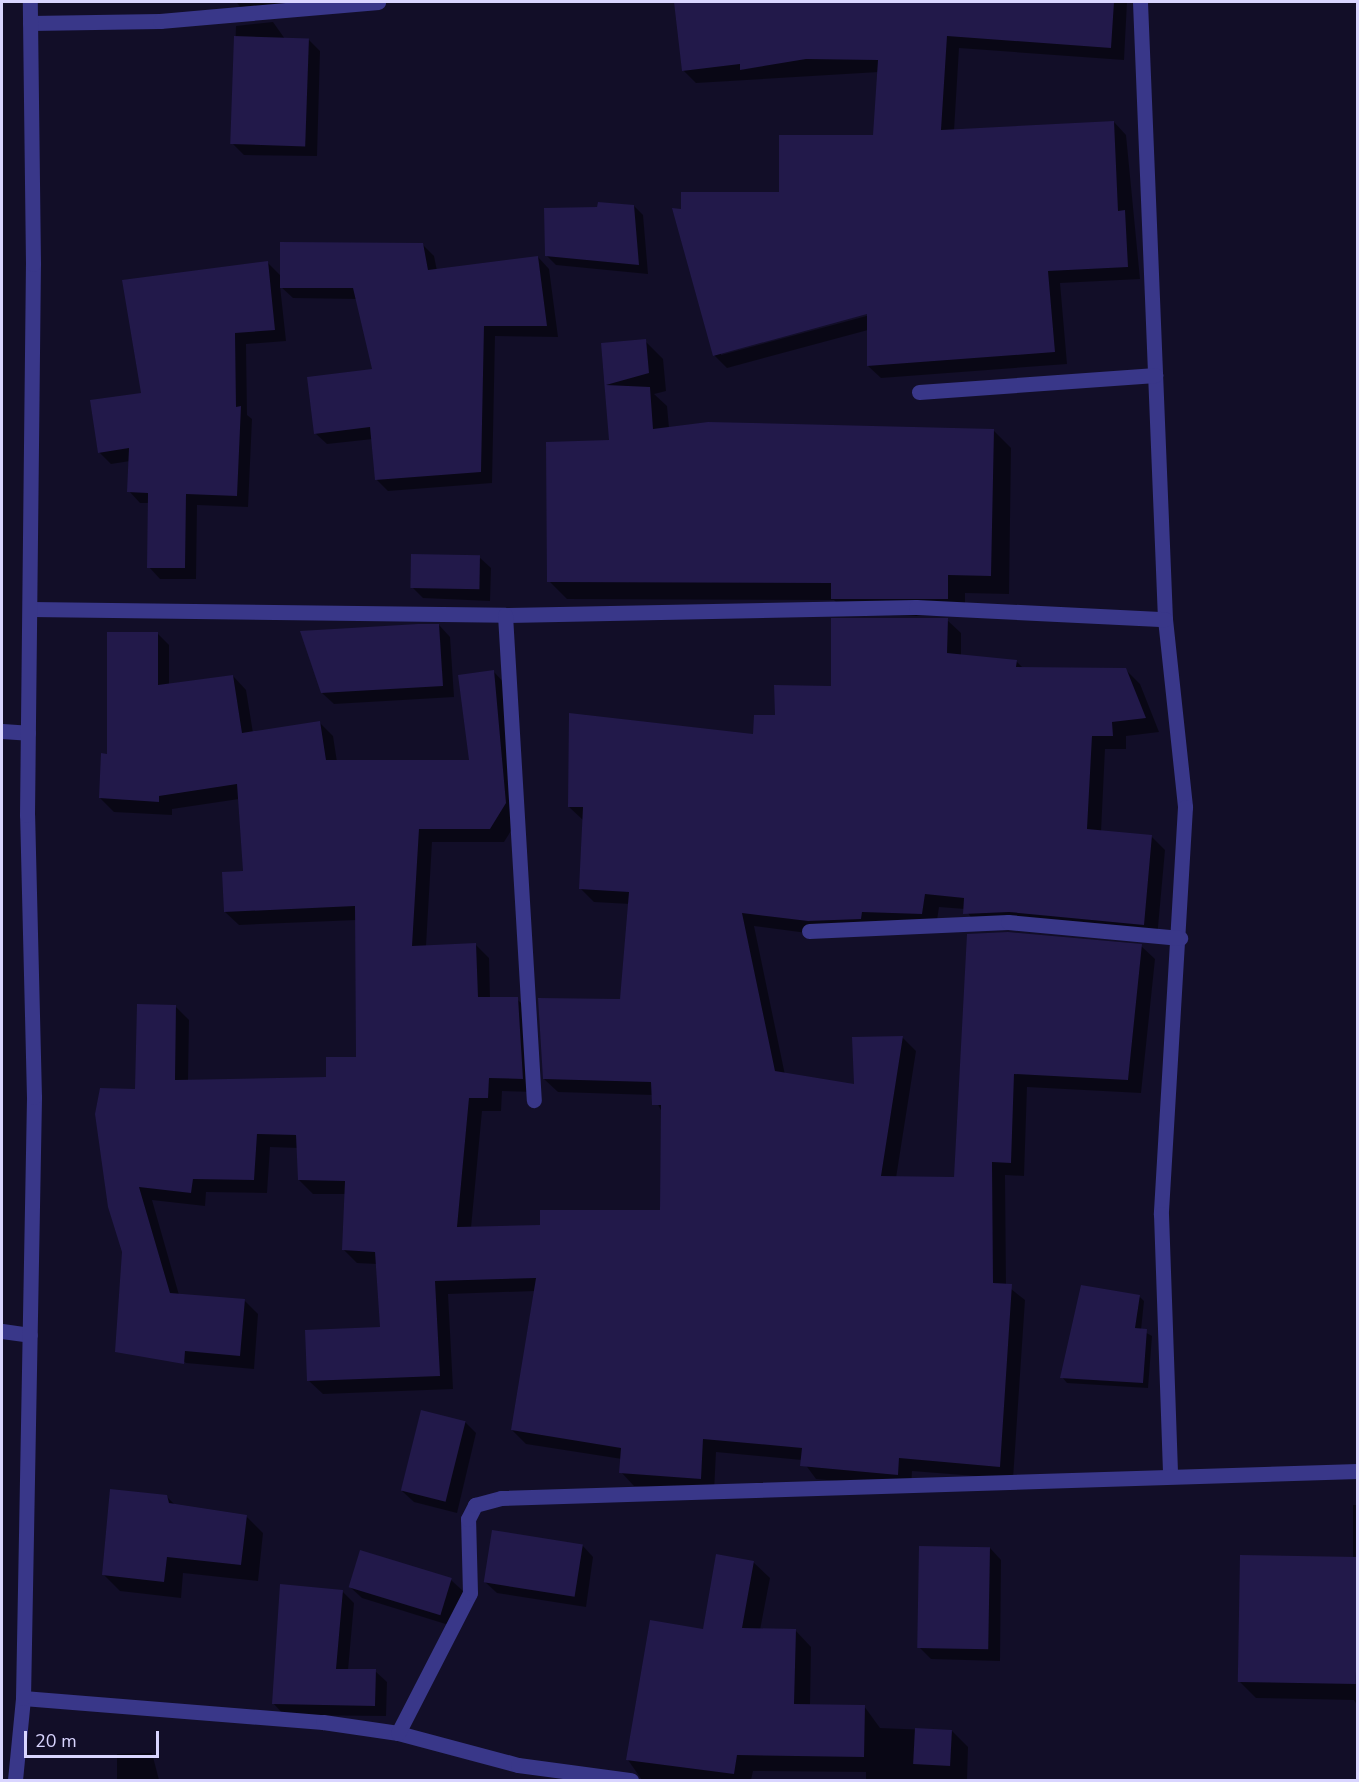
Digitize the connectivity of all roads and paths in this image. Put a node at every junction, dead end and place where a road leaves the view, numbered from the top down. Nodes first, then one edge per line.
1 (30, 2) edge
2 (378, 2) edge
3 (1140, 2) edge
4 (30, 23) junction
5 (1155, 375) junction
6 (919, 392) dead end
7 (30, 609) junction
8 (505, 615) junction
9 (1165, 619) junction
10 (2, 731) edge
11 (28, 733) junction
12 (809, 931) dead end
13 (1180, 938) junction
14 (534, 1100) dead end
15 (2, 1331) edge
16 (30, 1335) junction
17 (1358, 1471) edge
18 (1170, 1476) junction
19 (22, 1698) junction
20 (398, 1733) junction
21 (15, 1780) edge
22 (631, 1780) edge

1 - 4 street
2 - 4 street
3 - 5 street
4 - 7 street
5 - 6 street
5 - 9 street
7 - 8 street
7 - 11 street
8 - 9 street
8 - 14 street
9 - 13 street
10 - 11 street
11 - 16 street
12 - 13 street
13 - 18 street
15 - 16 street
16 - 19 street
17 - 18 street
18 - 20 street
19 - 20 street
19 - 21 street
20 - 22 street

